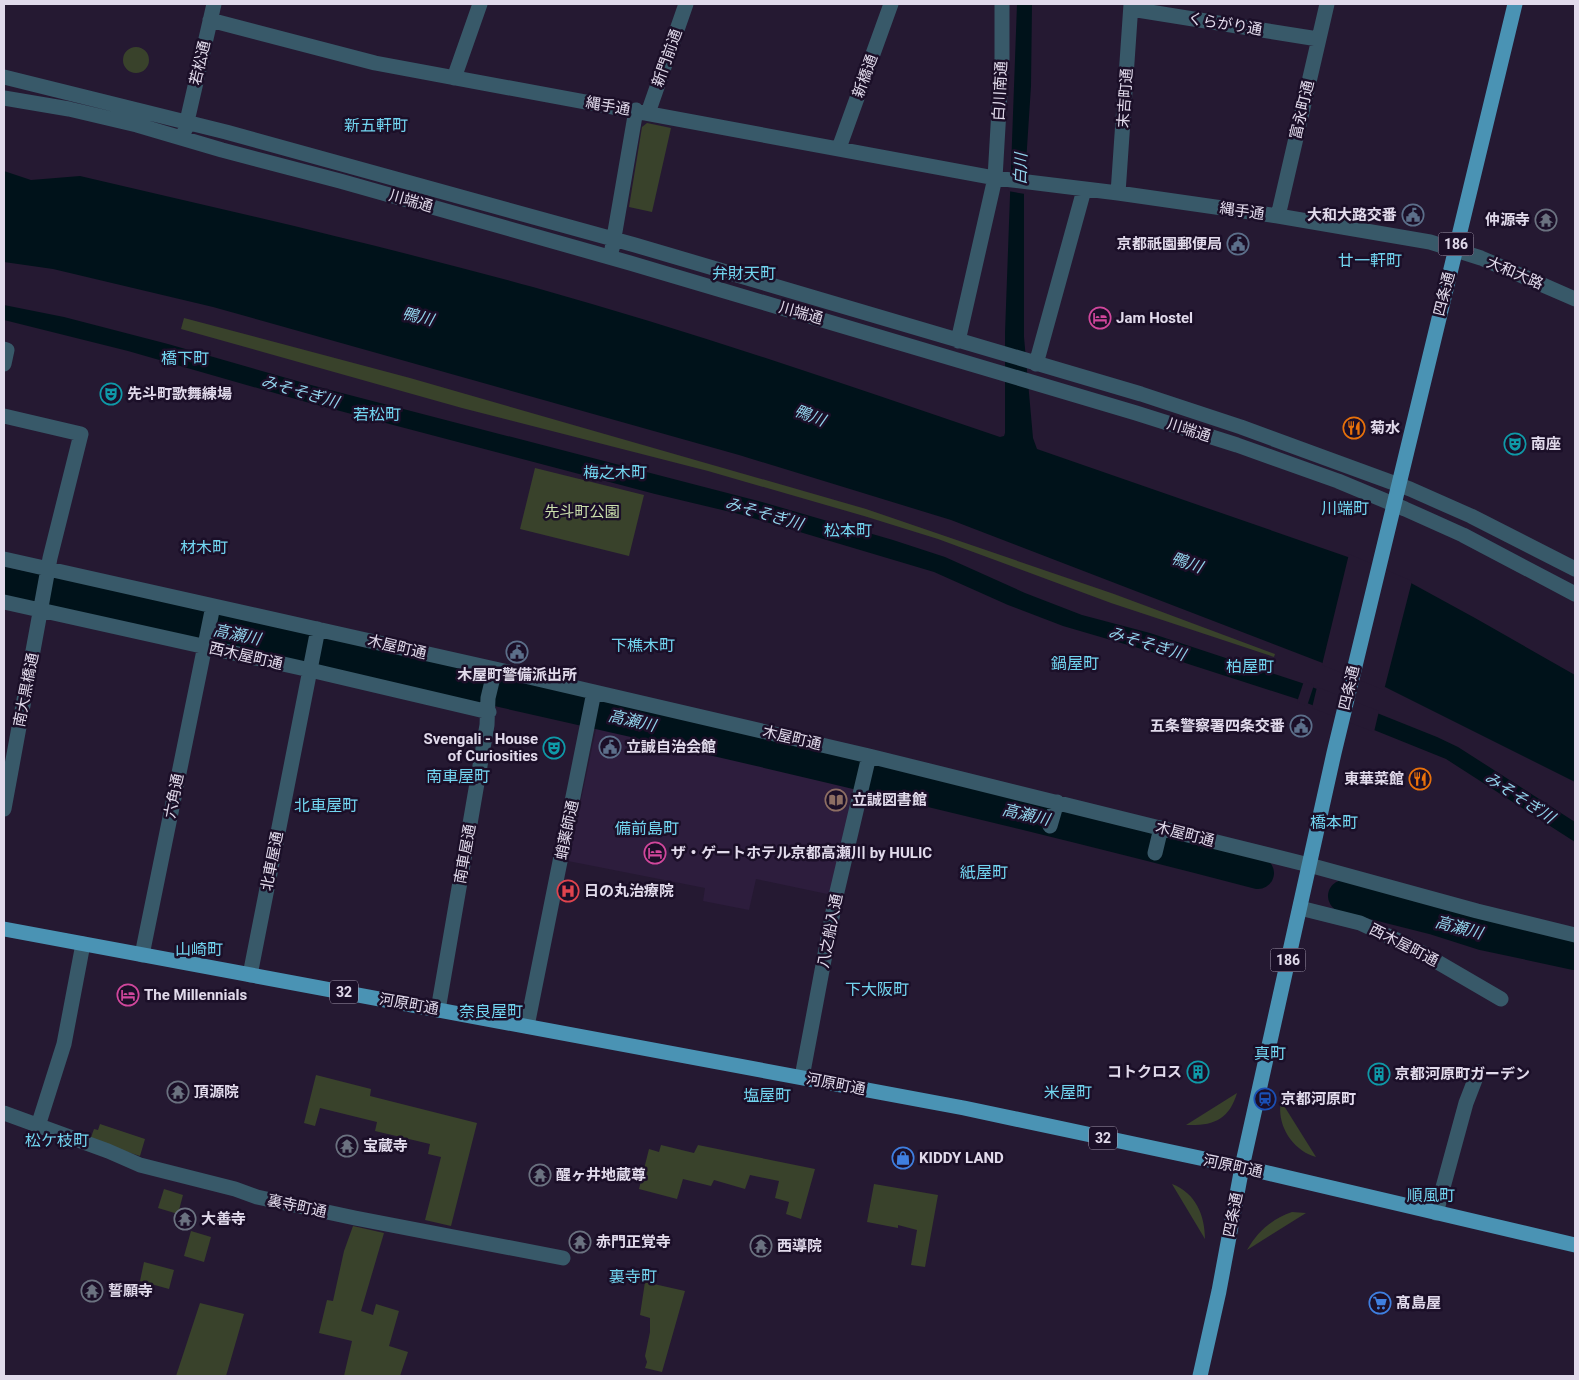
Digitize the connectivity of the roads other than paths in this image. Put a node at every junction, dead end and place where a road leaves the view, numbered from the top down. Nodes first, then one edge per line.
1 (214, 4) edge
2 (480, 4) edge
3 (686, 4) edge
4 (891, 4) edge
5 (1002, 4) edge
6 (1327, 4) edge
7 (1515, 4) edge
8 (1131, 6) edge
9 (210, 20) junction
10 (1318, 39) junction
11 (4, 78) edge
12 (454, 78) junction
13 (4, 98) edge
14 (642, 112) junction
15 (187, 122) junction
16 (183, 139) junction
17 (839, 148) junction
18 (1000, 175) junction
19 (1084, 190) junction
20 (1118, 193) junction
21 (1278, 216) junction
22 (614, 239) junction
23 (1454, 249) junction
24 (610, 258) junction
25 (1575, 299) edge
26 (958, 341) junction
27 (4, 349) edge
28 (4, 364) edge
29 (1036, 364) junction
30 (4, 416) edge
31 (1398, 485) junction
32 (1393, 504) junction
33 (4, 559) edge
34 (1575, 569) edge
35 (48, 576) junction
36 (1575, 594) edge
37 (4, 602) edge
38 (42, 606) junction
39 (212, 611) junction
40 (316, 635) junction
41 (205, 642) junction
42 (311, 664) junction
43 (494, 675) junction
44 (593, 698) junction
45 (488, 705) junction
46 (868, 762) junction
47 (4, 809) edge
48 (1309, 865) junction
49 (1300, 908) junction
50 (4, 929) edge
51 (1575, 935) edge
52 (83, 944) junction
53 (142, 955) junction
54 (250, 975) junction
55 (1501, 999) dead end
56 (438, 1010) junction
57 (527, 1026) junction
58 (1478, 1072) dead end
59 (802, 1077) junction
60 (4, 1113) edge
61 (38, 1126) junction
62 (1242, 1167) junction
63 (1436, 1213) junction
64 (1575, 1245) edge
65 (564, 1258) dead end
66 (1200, 1376) edge

1 - 9 street, 若松通
2 - 12 street
3 - 14 street, 新門前通
4 - 17 street, 新橋通
5 - 18 street, 白川南通
6 - 10 street, 富永町通
7 - 23 main road, 四条通 / 186
8 - 10 street, くらがり通
8 - 20 street, 末吉町通
9 - 12 street, 縄手通
9 - 15 street, 若松通
10 - 21 street, 富永町通
11 - 15 street, 川端通
12 - 14 street, 縄手通
13 - 16 street, 川端通
14 - 17 street, 縄手通
14 - 22 street, 新門前通
15 - 16 street, 若松通
15 - 22 street, 川端通
16 - 24 street, 川端通
17 - 18 street, 縄手通
18 - 19 street, 縄手通
18 - 26 street, 白川南通
19 - 20 street, 縄手通
19 - 29 street
20 - 21 street, 縄手通
21 - 23 street, 縄手通
22 - 24 street, 新門前通
22 - 26 street, 川端通
23 - 25 street, 大和大路
23 - 31 main road, 四条通 / 186
24 - 32 street, 川端通
26 - 29 street, 川端通
27 - 28 street
29 - 31 street, 川端通
30 - 35 street
31 - 32 main road, 四条通 / 186
31 - 34 street, 川端通
32 - 36 street, 川端通
32 - 48 main road, 四条通 / 186
33 - 35 street, 木屋町通
35 - 38 street, 南大黒橋通
35 - 39 street, 木屋町通
37 - 38 street, 西木屋町通
38 - 41 street, 西木屋町通
38 - 47 street, 南大黒橋通
39 - 40 street, 木屋町通
39 - 41 street, 六角通
40 - 42 street, 北車屋通
40 - 43 street, 木屋町通
41 - 42 street, 西木屋町通
41 - 53 street, 六角通
42 - 45 street, 西木屋町通
42 - 54 street, 北車屋通
43 - 44 street, 木屋町通
43 - 45 street, 南車屋通
44 - 46 street, 木屋町通
44 - 57 street, 蛸薬師通
45 - 56 street, 南車屋通
46 - 48 street, 木屋町通
46 - 59 street, 八之船入通
48 - 49 main road, 四条通 / 186
48 - 51 street, 木屋町通
49 - 55 street, 西木屋町通
49 - 62 main road, 四条通 / 186
50 - 52 main road, 河原町通 / 32
52 - 53 main road, 河原町通 / 32
52 - 61 street
53 - 54 main road, 河原町通 / 32
54 - 56 main road, 河原町通 / 32
56 - 57 main road, 河原町通 / 32
57 - 59 main road, 河原町通 / 32
58 - 63 street
59 - 62 main road, 河原町通 / 32
60 - 61 street, 裏寺町通
61 - 65 street, 裏寺町通
62 - 63 main road, 河原町通 / 32
62 - 66 main road, 四条通 / 186
63 - 64 main road, 河原町通 / 32

